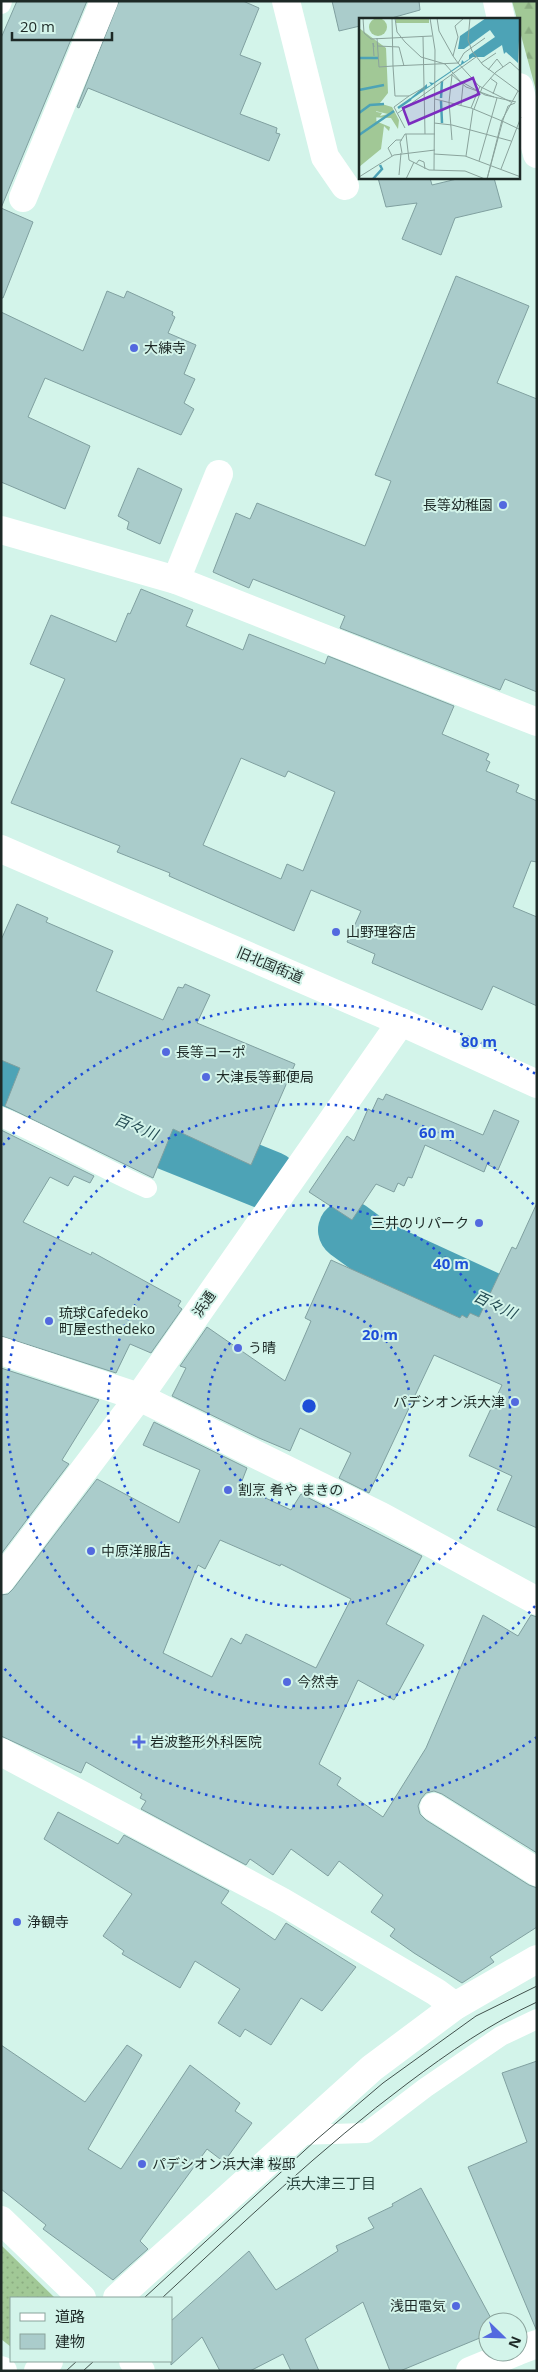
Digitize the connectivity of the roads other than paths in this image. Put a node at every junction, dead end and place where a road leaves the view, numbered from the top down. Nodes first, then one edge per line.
1 (104, 1) edge
2 (286, 1) edge
3 (497, 1) edge
4 (502, 18) edge
5 (520, 91) edge
6 (537, 154) edge
7 (344, 186) dead end
8 (23, 198) dead end
9 (219, 474) dead end
10 (1, 530) edge
11 (176, 580) junction
12 (537, 722) edge
13 (1, 849) edge
14 (401, 1022) junction
15 (537, 1084) edge
16 (1, 1116) edge
17 (147, 1188) dead end
18 (1, 1351) edge
19 (139, 1397) junction
20 (1, 1580) edge
21 (537, 1601) edge
22 (1, 1752) edge
23 (434, 1807) dead end
24 (537, 1872) edge
25 (537, 1959) edge
26 (455, 2006) junction
27 (537, 2019) edge
28 (297, 2134) junction
29 (1, 2220) edge
30 (81, 2297) edge
31 (118, 2297) edge
32 (47, 2362) edge
33 (492, 2362) edge
34 (38, 2371) edge
35 (470, 2371) edge

1 - 8 street
2 - 7 street
3 - 4 street
5 - 6 street
9 - 11 street
10 - 11 street
11 - 12 street
13 - 14 street, 旧北国街道
14 - 15 street, 旧北国街道
14 - 19 street, 浜通
16 - 17 lane
18 - 19 street
19 - 20 street, 浜通
19 - 21 street
22 - 26 street
23 - 24 street
25 - 26 street
26 - 28 street
27 - 28 lane
28 - 31 street
29 - 30 street
32 - 34 street
33 - 35 street

